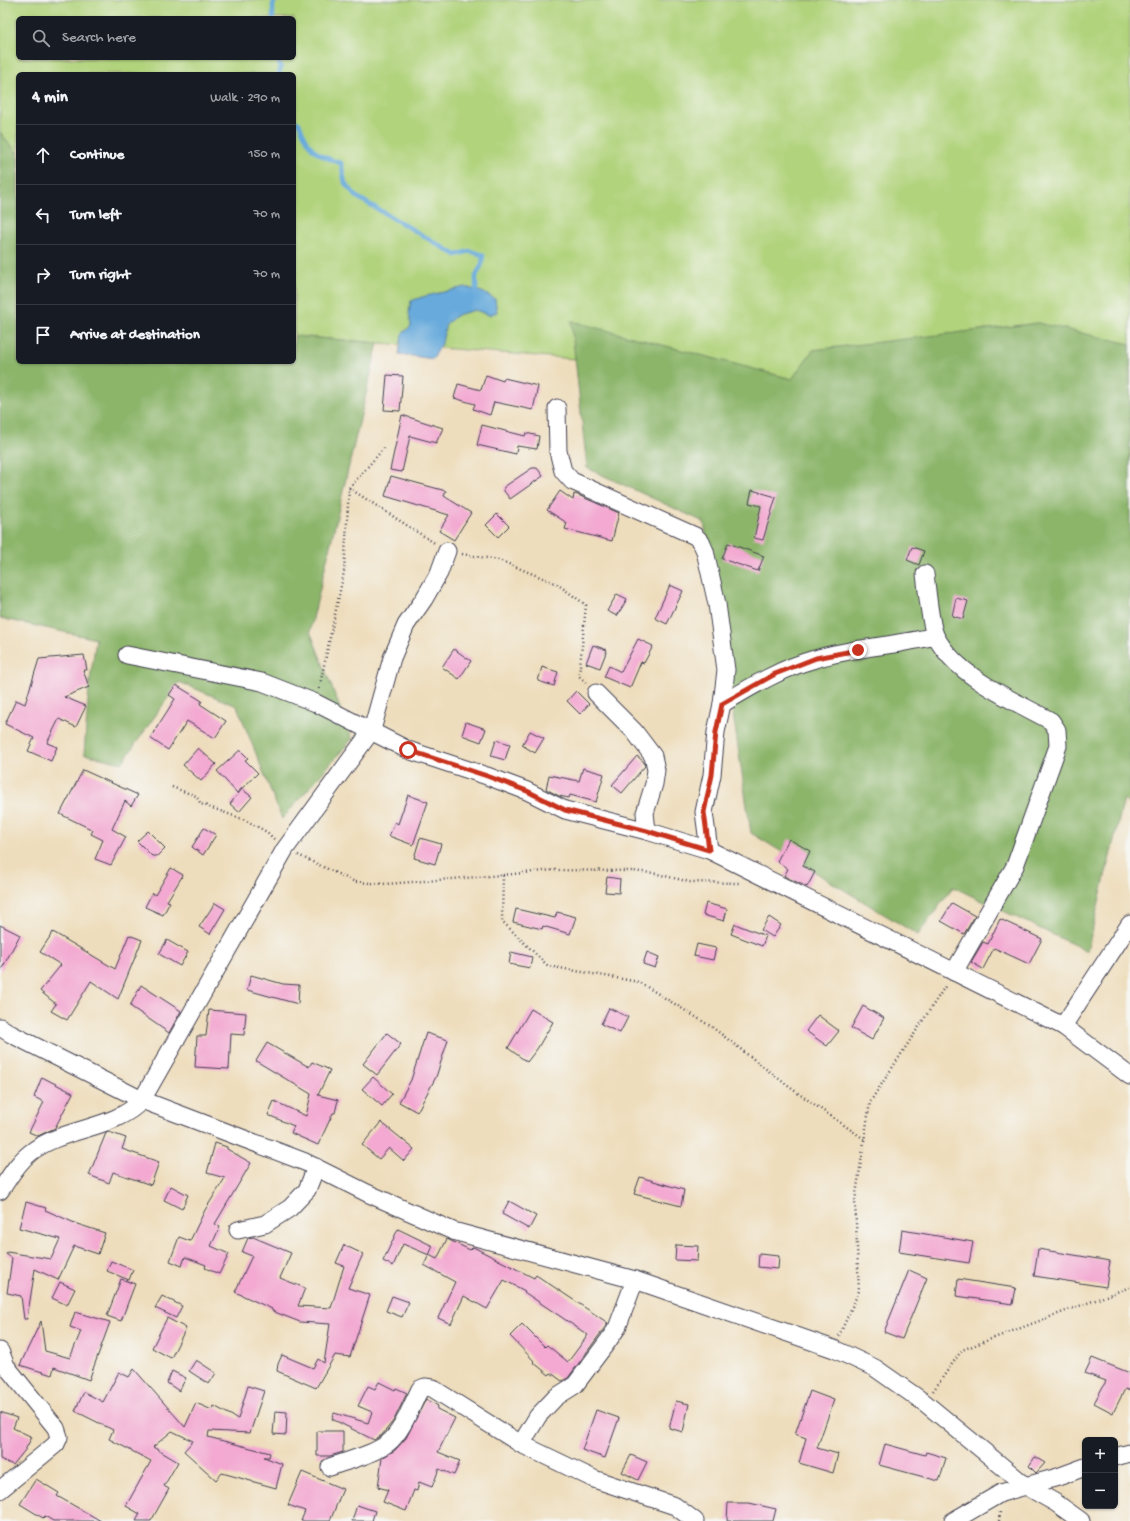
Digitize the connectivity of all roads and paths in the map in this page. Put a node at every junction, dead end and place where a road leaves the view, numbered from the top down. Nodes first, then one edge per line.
1 (557, 408) dead end
2 (385, 447) dead end
3 (349, 488) junction
4 (447, 551) junction
5 (925, 574) dead end
6 (935, 636) junction
7 (127, 655) dead end
8 (596, 693) joint
9 (316, 703) junction
10 (722, 704) junction
11 (372, 730) junction
12 (172, 787) dead end
13 (647, 831) junction
14 (285, 849) junction
15 (709, 850) junction
16 (503, 876) junction
17 (767, 880) junction
18 (1130, 924) edge
19 (954, 972) junction
20 (1063, 1026) junction
21 (0, 1027) edge
22 (1130, 1076) edge
23 (142, 1100) junction
24 (864, 1139) junction
25 (316, 1167) junction
26 (0, 1191) edge
27 (238, 1230) dead end
28 (635, 1280) junction
29 (1130, 1288) edge
30 (834, 1349) junction
31 (0, 1351) edge
32 (925, 1403) junction
33 (520, 1444) junction
34 (1130, 1453) edge
35 (1118, 1456) edge
36 (330, 1466) dead end
37 (1082, 1468) edge
38 (1026, 1486) junction
39 (0, 1490) edge
40 (695, 1521) edge
41 (953, 1521) edge
42 (1081, 1521) edge

1 - 10 street
2 - 3 path
3 - 4 path
3 - 9 path
4 - 8 path
4 - 11 street
5 - 6 street
6 - 10 street
6 - 19 street
7 - 9 street
8 - 13 street
9 - 11 street
10 - 15 street
11 - 13 street
11 - 14 street
12 - 14 path
13 - 15 street
14 - 16 path
14 - 23 street
15 - 17 street
16 - 17 path
16 - 24 path
17 - 19 street
18 - 20 street
19 - 20 street
19 - 24 path
20 - 22 street
21 - 23 street
23 - 25 street
23 - 26 street
24 - 30 path
25 - 27 street
25 - 28 street
28 - 30 street
28 - 33 street
29 - 32 path
30 - 32 street
31 - 39 street
32 - 38 street
33 - 36 street
33 - 40 street
34 - 35 street
37 - 38 street
38 - 41 street
38 - 42 street

